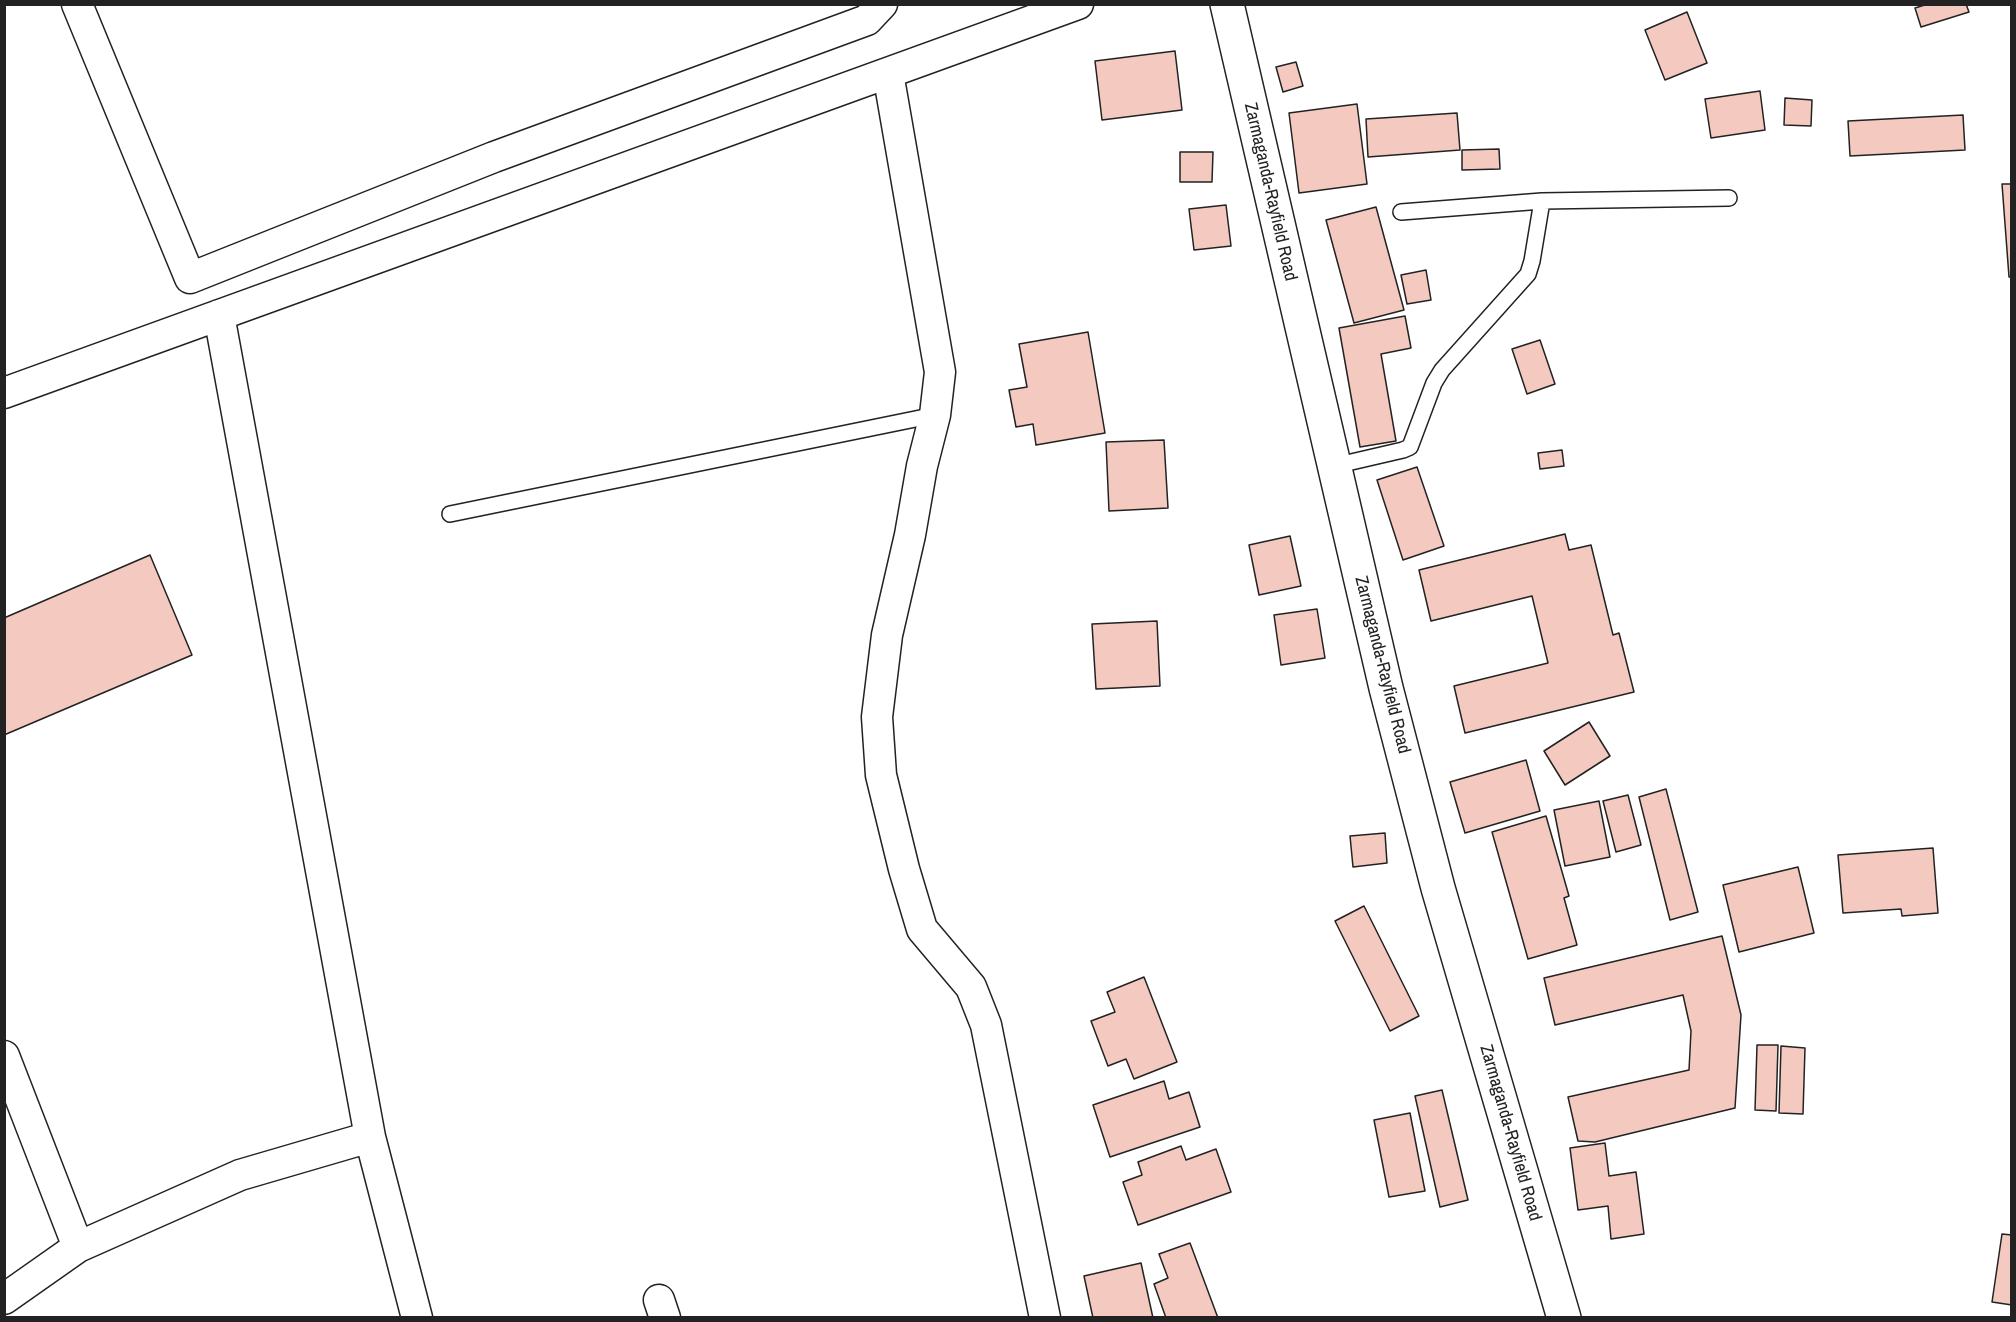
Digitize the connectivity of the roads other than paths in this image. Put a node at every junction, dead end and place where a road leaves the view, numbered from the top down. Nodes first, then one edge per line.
1 (77, 4) edge
2 (882, 4) edge
3 (1078, 4) edge
4 (1227, 4) edge
5 (888, 73) junction
6 (1729, 198) dead end
7 (1542, 201) junction
8 (1401, 212) dead end
9 (219, 315) junction
10 (4, 393) edge
11 (935, 415) junction
12 (1334, 466) junction
13 (450, 514) dead end
14 (4, 1056) edge
15 (370, 1137) junction
16 (78, 1247) junction
17 (4, 1299) edge
18 (417, 1317) edge
19 (1045, 1317) edge
20 (1564, 1317) edge

1 - 2 street
3 - 5 street
4 - 12 street, Zarmaganda-Rayfield Road
5 - 9 street
5 - 11 street
6 - 7 lane
7 - 8 lane
7 - 12 lane
9 - 10 street
9 - 15 street
11 - 13 lane
11 - 19 street
12 - 20 street, Zarmaganda-Rayfield Road
14 - 16 street
15 - 16 street
15 - 18 street
16 - 17 street

